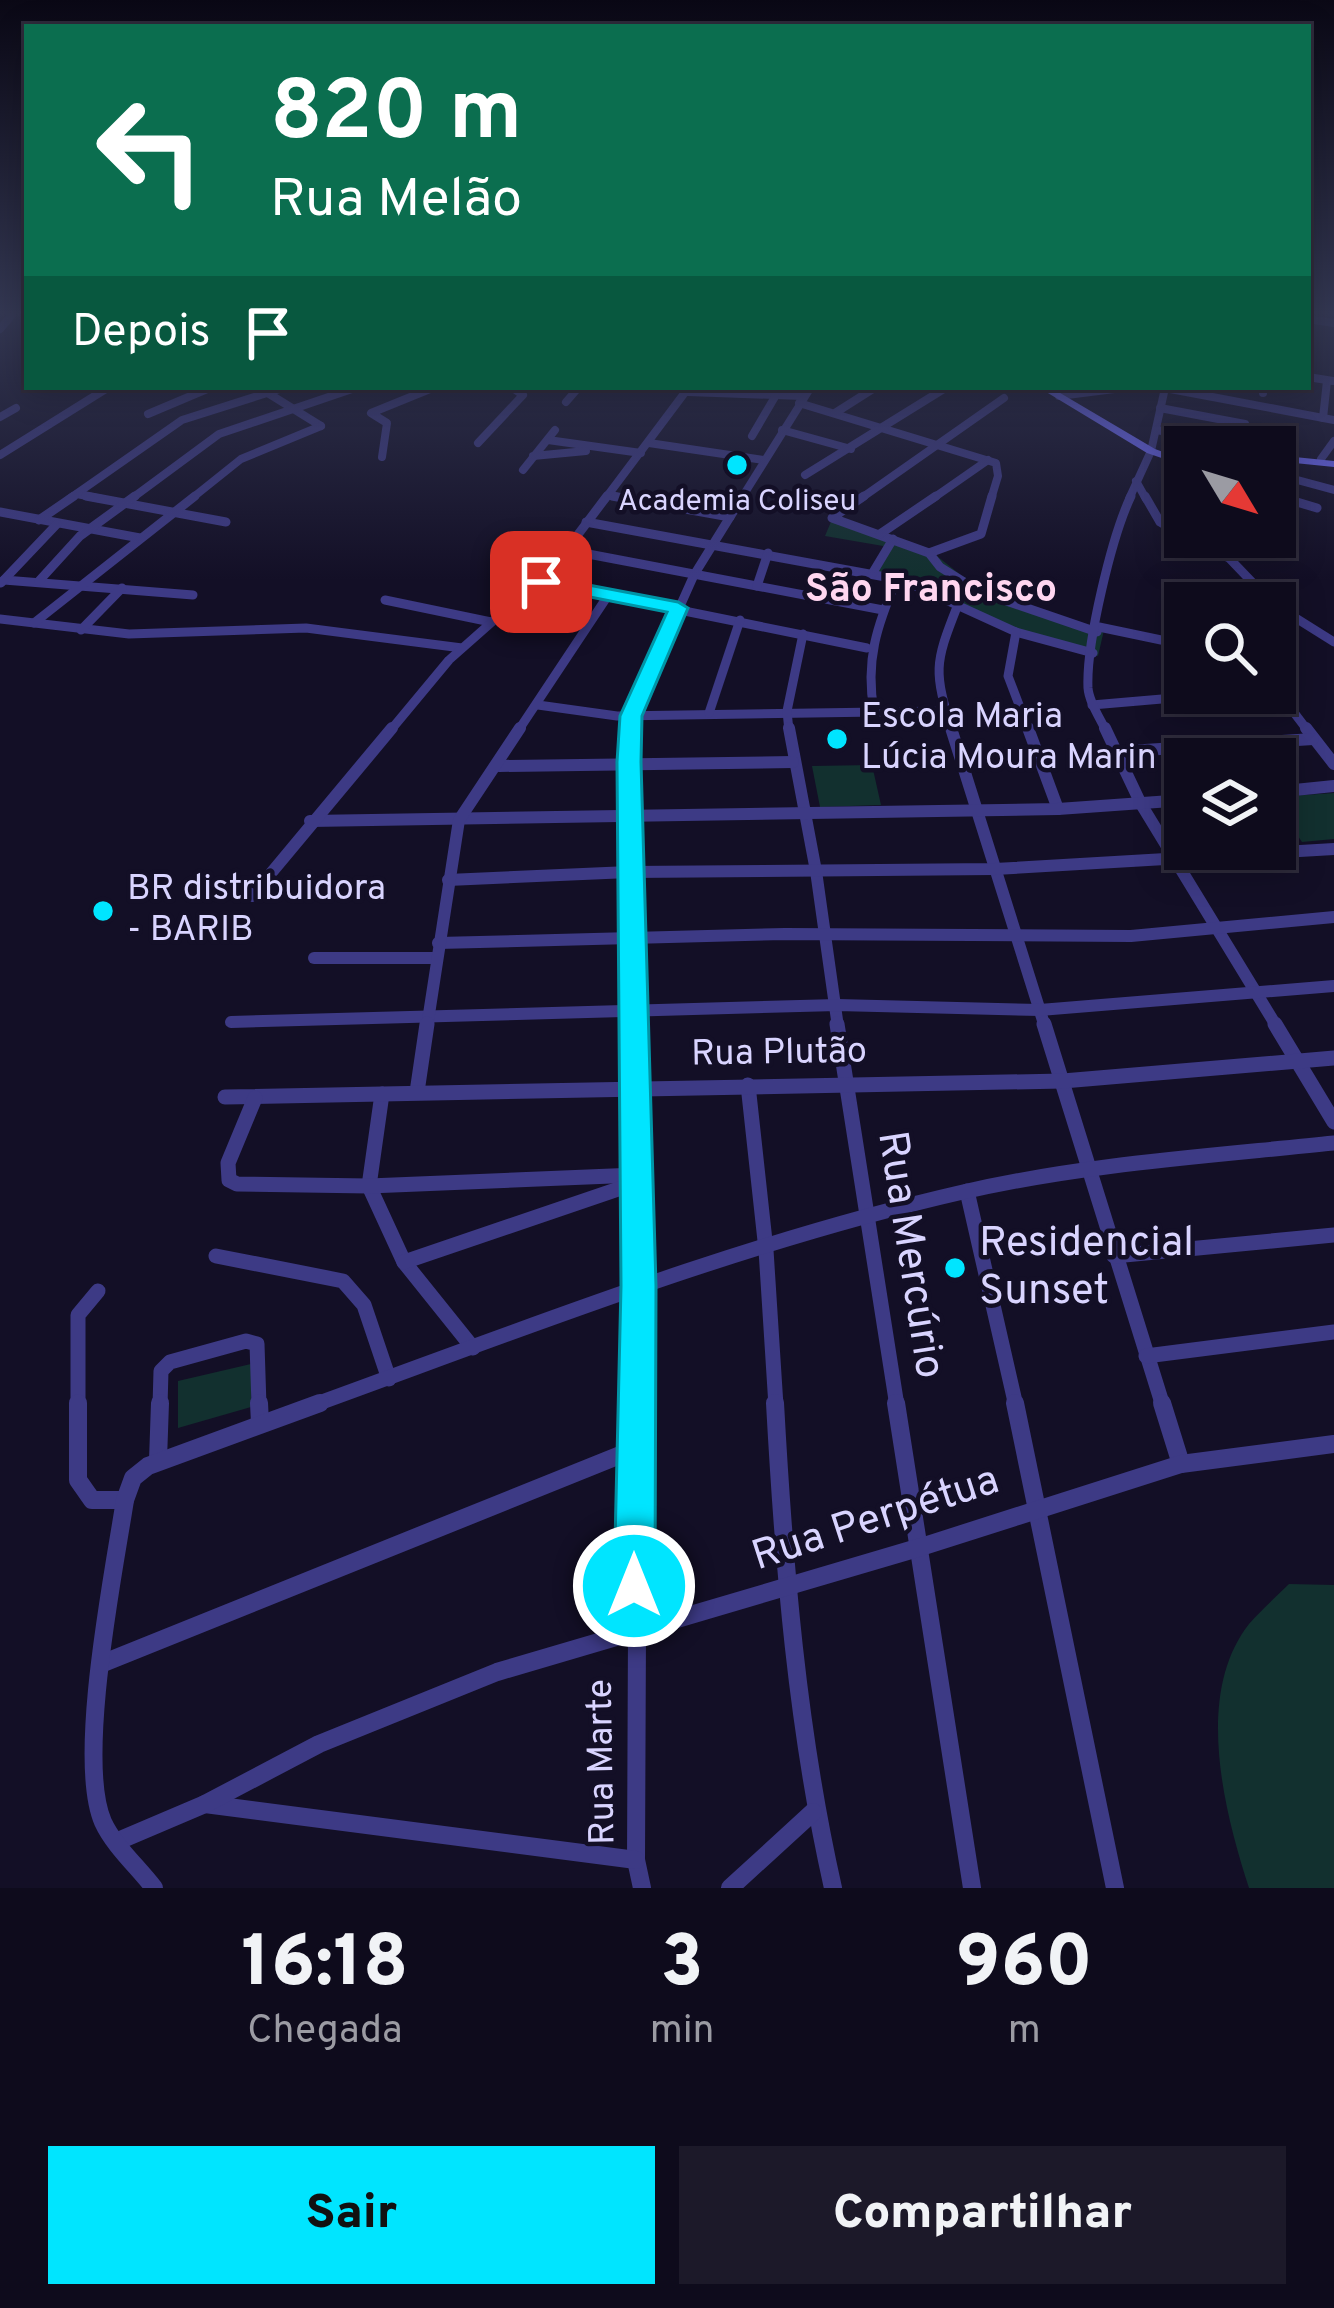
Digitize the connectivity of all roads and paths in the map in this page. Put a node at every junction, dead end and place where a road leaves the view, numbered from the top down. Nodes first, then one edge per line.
1 (83, 403) edge
2 (174, 403) edge
3 (236, 403) edge
4 (284, 403) edge
5 (310, 403) edge
6 (391, 403) edge
7 (516, 403) edge
8 (678, 403) edge
9 (771, 403) edge
10 (798, 403) edge
11 (808, 403) edge
12 (851, 403) edge
13 (923, 403) edge
14 (997, 403) edge
15 (1072, 403) edge
16 (1160, 403) edge
17 (1243, 403) edge
18 (1326, 403) edge
19 (16, 408) dead end
20 (1160, 408) junction
21 (293, 409) junction
22 (835, 413) junction
23 (148, 414) dead end
24 (0, 417) edge
25 (1216, 418) junction
26 (1323, 418) junction
27 (1334, 420) edge
28 (1245, 424) dead end
29 (1214, 426) edge
30 (885, 428) junction
31 (555, 430) dead end
32 (782, 430) junction
33 (1157, 430) junction
34 (1164, 431) edge
35 (752, 436) dead end
36 (548, 440) junction
37 (478, 442) dead end
38 (1334, 442) edge
39 (649, 443) junction
40 (938, 444) junction
41 (610, 449) junction
42 (851, 449) junction
43 (1150, 451) junction
44 (641, 453) junction
45 (0, 455) edge
46 (533, 456) junction
47 (1164, 456) edge
48 (382, 457) dead end
49 (1296, 459) edge
50 (1321, 459) dead end
51 (764, 460) junction
52 (988, 460) junction
53 (1334, 464) edge
54 (523, 470) dead end
55 (806, 475) dead end
56 (1296, 480) edge
57 (1136, 481) junction
58 (1334, 490) edge
59 (77, 494) junction
60 (608, 495) junction
61 (1296, 502) edge
62 (125, 504) junction
63 (1317, 508) dead end
64 (174, 512) junction
65 (2, 515) edge
66 (730, 517) junction
67 (39, 520) junction
68 (226, 522) dead end
69 (586, 522) junction
70 (57, 524) junction
71 (1164, 524) edge
72 (86, 530) junction
73 (880, 534) junction
74 (140, 538) junction
75 (893, 539) junction
76 (712, 544) junction
77 (567, 550) junction
78 (929, 553) junction
79 (767, 554) junction
80 (1228, 558) edge
81 (935, 565) junction
82 (872, 574) junction
83 (694, 575) junction
84 (897, 579) junction
85 (39, 581) junction
86 (2, 582) edge
87 (541, 582) junction
88 (1253, 582) edge
89 (911, 584) junction
90 (82, 586) junction
91 (757, 586) junction
92 (122, 589) junction
93 (193, 595) dead end
94 (609, 595) junction
95 (385, 600) dead end
96 (957, 607) junction
97 (678, 608) junction
98 (883, 610) junction
99 (1296, 618) edge
100 (0, 619) edge
101 (740, 620) junction
102 (490, 622) junction
103 (34, 623) junction
104 (1098, 629) junction
105 (81, 630) junction
106 (1016, 632) junction
107 (802, 634) junction
108 (1164, 641) edge
109 (1334, 642) edge
110 (463, 648) junction
111 (867, 648) junction
112 (1093, 653) junction
113 (1164, 699) edge
114 (538, 705) junction
115 (1092, 705) junction
116 (787, 711) junction
117 (874, 711) junction
118 (945, 711) junction
119 (710, 713) junction
120 (1295, 714) edge
121 (631, 716) junction
122 (1313, 739) junction
123 (1114, 752) junction
124 (629, 762) junction
125 (793, 762) junction
126 (1334, 764) edge
127 (499, 766) junction
128 (1334, 786) edge
129 (1296, 789) edge
130 (1164, 802) edge
131 (1141, 805) junction
132 (1058, 809) junction
133 (977, 811) junction
134 (806, 813) junction
135 (631, 818) junction
136 (459, 820) junction
137 (310, 821) junction
138 (1164, 842) edge
139 (1334, 849) edge
140 (1296, 852) edge
141 (1164, 861) edge
142 (995, 869) junction
143 (1182, 870) edge
144 (816, 871) junction
145 (629, 872) junction
146 (448, 880) junction
147 (252, 896) dead end
148 (1334, 917) edge
149 (1219, 926) junction
150 (825, 934) junction
151 (1016, 937) junction
152 (632, 938) junction
153 (437, 950) junction
154 (314, 958) dead end
155 (1334, 986) edge
156 (1257, 994) junction
157 (837, 1006) junction
158 (636, 1009) junction
159 (1040, 1010) junction
160 (429, 1015) junction
161 (231, 1022) dead end
162 (1334, 1058) edge
163 (1296, 1061) junction
164 (1063, 1081) junction
165 (846, 1082) junction
166 (748, 1085) junction
167 (636, 1087) junction
168 (416, 1092) junction
169 (382, 1094) junction
170 (225, 1097) dead end
171 (255, 1097) junction
172 (1334, 1121) edge
173 (1334, 1143) edge
174 (1090, 1169) junction
175 (636, 1179) junction
176 (369, 1186) junction
177 (967, 1190) junction
178 (864, 1216) junction
179 (1334, 1235) edge
180 (766, 1248) junction
181 (216, 1256) dead end
182 (1114, 1256) junction
183 (404, 1262) junction
184 (639, 1286) junction
185 (98, 1291) dead end
186 (1334, 1332) edge
187 (473, 1348) junction
188 (1146, 1356) junction
189 (389, 1379) junction
190 (260, 1423) junction
191 (1334, 1444) edge
192 (635, 1450) junction
193 (158, 1460) junction
194 (1181, 1464) junction
195 (125, 1500) junction
196 (1039, 1506) junction
197 (921, 1547) junction
198 (784, 1588) junction
199 (634, 1631) junction
200 (101, 1664) junction
201 (205, 1804) junction
202 (813, 1812) junction
203 (118, 1841) junction
204 (636, 1860) junction
205 (154, 1888) edge
206 (642, 1888) edge
207 (730, 1888) edge
208 (832, 1888) edge
209 (972, 1888) edge
210 (1115, 1888) edge

1 - 45 street
2 - 23 street
3 - 59 street
4 - 21 street
5 - 21 street
6 - 48 street
7 - 37 street
8 - 39 street
9 - 35 street
10 - 32 street, Rua Marte
11 - 22 street
12 - 22 street
13 - 30 street
14 - 40 street
15 - 43 street
16 - 20 street
17 - 26 street
18 - 26 street
19 - 24 street
20 - 25 street
20 - 33 street
21 - 62 street
21 - 64 street
22 - 30 street
25 - 28 street
25 - 29 street
26 - 27 street
30 - 40 street
30 - 42 street
31 - 36 street
32 - 42 street
32 - 51 street, Rua Marte
33 - 34 street
33 - 43 street
36 - 41 street
36 - 46 street
38 - 50 street
39 - 44 street
39 - 51 street
40 - 52 street
40 - 73 street
41 - 44 street
41 - 46 street
42 - 55 street
43 - 47 street
43 - 57 street
44 - 60 street
46 - 54 street
49 - 53 street
51 - 66 street, Rua Marte
52 - 73 street
52 - 78 street
56 - 58 street
57 - 71 street
57 - 104 street
59 - 62 street
59 - 67 street
60 - 66 street
60 - 69 street
61 - 63 street
62 - 64 street
62 - 72 street
64 - 68 street
64 - 74 street
65 - 67 street
66 - 76 street, Rua Marte
67 - 70 street
69 - 76 street
69 - 77 street
70 - 72 street
70 - 86 street
72 - 74 street
72 - 85 street
73 - 75 street
74 - 90 street
75 - 78 street
75 - 82 street
76 - 79 street
76 - 83 street, Rua Marte
77 - 83 street
77 - 87 street
78 - 81 street
79 - 82 street
79 - 91 street
80 - 88 street
81 - 89 street
81 - 104 street
82 - 84 street
83 - 91 street
83 - 97 street, Rua Marte
84 - 89 street
84 - 98 street
85 - 86 street
85 - 90 street
87 - 94 street
87 - 102 street
89 - 96 street
90 - 92 street
90 - 103 street
91 - 98 street
92 - 93 street
92 - 105 street
94 - 97 street
94 - 114 street
95 - 102 street
96 - 106 street
96 - 118 street
97 - 101 street
97 - 121 street, Rua Marte
98 - 111 street
99 - 109 street
100 - 103 street
101 - 107 street
101 - 119 street
102 - 110 street
103 - 105 street
104 - 108 street
104 - 112 street
105 - 110 street
106 - 112 street
106 - 132 street
107 - 111 street
107 - 116 street, Rua Mercúrio
110 - 137 street
111 - 117 street
112 - 115 street
113 - 115 street
114 - 121 street
114 - 127 street
115 - 123 street
116 - 117 street
116 - 119 street
116 - 125 street, Rua Mercúrio
117 - 118 street
118 - 133 street
119 - 121 street
120 - 122 street
121 - 124 street, Rua Marte
122 - 123 street
122 - 126 street
123 - 131 street
124 - 125 street
124 - 127 street
124 - 135 street, Rua Marte
125 - 134 street, Rua Mercúrio
127 - 136 street
128 - 129 street
130 - 131 street
131 - 132 street
131 - 138 street
132 - 133 street
133 - 134 street
133 - 142 street
134 - 135 street
134 - 144 street, Rua Mercúrio
135 - 136 street
135 - 145 street, Rua Marte
136 - 137 street
136 - 146 street
137 - 147 street
139 - 140 street
141 - 142 street
142 - 144 street
142 - 151 street
143 - 149 street
144 - 145 street
144 - 150 street, Rua Mercúrio
145 - 146 street
145 - 152 street, Rua Marte
146 - 153 street
148 - 149 street
149 - 151 street
149 - 156 street
150 - 151 street
150 - 152 street
150 - 157 street, Rua Mercúrio
151 - 159 street
152 - 153 street
152 - 158 street, Rua Marte
153 - 154 street
153 - 160 street
155 - 156 street
156 - 159 street
156 - 163 street
157 - 158 street
157 - 159 street
157 - 165 street, Rua Mercúrio
158 - 160 street
158 - 167 street, Rua Marte
159 - 164 street
160 - 161 street
160 - 168 street
162 - 163 street, Rua Plutão
163 - 164 street, Rua Plutão
163 - 172 street
164 - 165 street, Rua Plutão
164 - 174 street
165 - 166 street, Rua Plutão
165 - 178 street, Rua Mercúrio
166 - 167 street, Rua Plutão
166 - 180 street
167 - 168 street, Rua Plutão
167 - 175 street, Rua Marte
168 - 169 street, Rua Plutão
169 - 171 street, Rua Plutão
169 - 176 street
170 - 171 street, Rua Plutão
171 - 176 street
173 - 174 street
174 - 177 street
174 - 182 street
175 - 176 street
175 - 183 street
175 - 184 street, Rua Marte
176 - 183 street
177 - 178 street
177 - 196 street
178 - 180 street
178 - 197 street, Rua Mercúrio
179 - 182 street
180 - 184 street
180 - 198 street
181 - 189 street
182 - 188 street
183 - 187 street
184 - 187 street
184 - 192 street, Rua Marte
185 - 195 street
186 - 188 street
187 - 189 street
188 - 194 street
189 - 190 street
190 - 193 street
190 - 193 street
191 - 194 street, Rua Perpétua
192 - 199 street, Rua Marte
192 - 200 street
193 - 195 street
194 - 196 street, Rua Perpétua
195 - 200 street
196 - 197 street, Rua Perpétua
196 - 210 street
197 - 198 street, Rua Perpétua
197 - 209 street, Rua Mercúrio
198 - 199 street, Rua Perpétua
198 - 202 street
199 - 201 street, Rua Perpétua
199 - 204 street, Rua Marte
200 - 203 street
201 - 203 street, Rua Perpétua
201 - 204 street
202 - 207 street
202 - 208 street
203 - 205 street
204 - 206 street, Rua Marte

